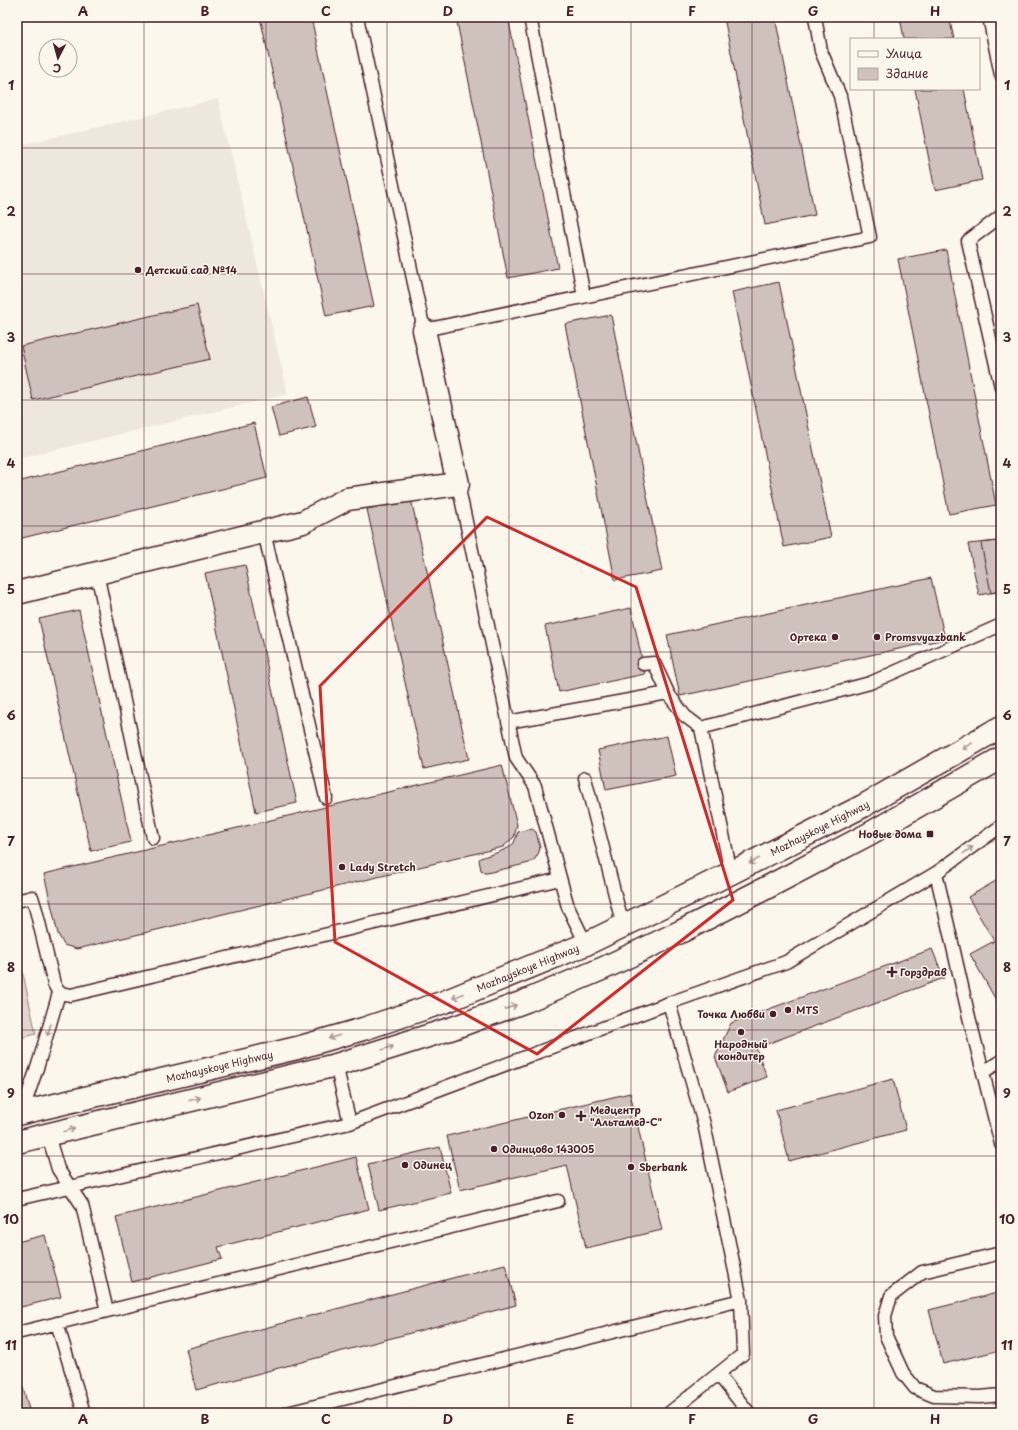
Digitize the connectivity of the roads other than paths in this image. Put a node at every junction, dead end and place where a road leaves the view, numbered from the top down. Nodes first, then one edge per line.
1 (357, 17) edge
2 (530, 17) edge
3 (815, 17) edge
4 (989, 17) edge
5 (1001, 76) edge
6 (1001, 216) edge
7 (584, 296) junction
8 (424, 330) junction
9 (1001, 387) edge
10 (458, 484) junction
11 (264, 532) junction
12 (97, 573) junction
13 (17, 592) edge
14 (1001, 625) edge
15 (643, 664) dead end
16 (668, 693) junction
17 (508, 722) junction
18 (1001, 727) edge
19 (701, 728) junction
20 (1001, 758) edge
21 (585, 778) dead end
22 (326, 798) dead end
23 (1001, 826) edge
24 (153, 838) dead end
25 (731, 873) junction
26 (936, 873) junction
27 (560, 879) junction
28 (17, 901) edge
29 (623, 926) junction
30 (586, 944) junction
31 (59, 992) junction
32 (669, 1003) junction
33 (1001, 1062) edge
34 (336, 1065) junction
35 (983, 1072) junction
36 (20, 1113) edge
37 (350, 1123) junction
38 (48, 1135) junction
39 (17, 1142) edge
40 (1001, 1144) edge
41 (70, 1186) junction
42 (17, 1199) edge
43 (558, 1201) dead end
44 (1001, 1253) edge
45 (741, 1300) junction
46 (107, 1311) junction
47 (57, 1323) junction
48 (17, 1333) edge
49 (718, 1374) junction
50 (1001, 1395) edge
51 (84, 1413) edge
52 (287, 1413) edge
53 (669, 1413) edge
54 (749, 1413) edge

1 - 8 lane
2 - 7 lane
3 - 7 lane
4 - 5 lane
6 - 9 lane
7 - 8 lane
8 - 10 main road
10 - 11 main road
10 - 17 lane
11 - 12 main road
11 - 22 lane
12 - 13 main road
12 - 24 lane
14 - 19 lane
15 - 16 lane
16 - 17 lane
16 - 19 lane
17 - 27 lane
18 -> 25 main road, Mozhayskoye Highway
19 - 25 lane
34 -> 20 main road
21 - 29 lane
26 -> 23 lane
25 - 29 main road, Mozhayskoye Highway
26 - 32 lane
26 - 35 lane
27 - 30 lane
27 - 31 lane
28 - 31 lane
29 - 30 main road, Mozhayskoye Highway
30 -> 36 main road, Mozhayskoye Highway
31 -> 36 lane
32 - 37 lane
32 - 45 lane
33 - 35 lane
34 - 37 lane
38 -> 34 main road
35 - 40 lane
37 - 41 lane
38 - 39 main road
38 - 41 lane
41 - 42 lane
41 - 46 lane
43 - 46 lane
44 - 50 lane
45 - 49 lane
45 - 52 lane
46 - 47 lane
47 - 48 lane
47 - 51 lane
49 - 53 lane
49 - 54 lane

